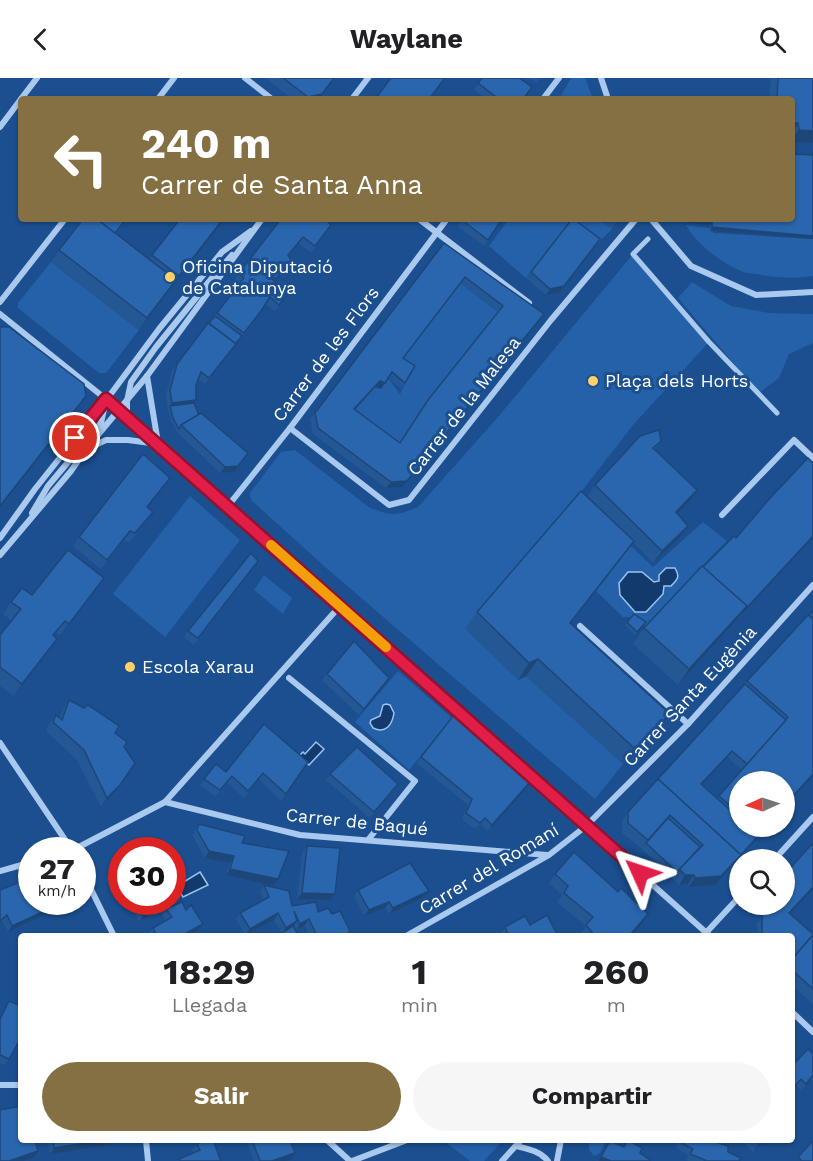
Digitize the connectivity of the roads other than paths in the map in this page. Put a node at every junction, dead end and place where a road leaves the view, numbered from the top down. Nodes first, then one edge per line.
1 (37, 78) edge
2 (174, 78) edge
3 (245, 78) edge
4 (368, 78) edge
5 (559, 78) edge
6 (601, 78) edge
7 (23, 96) edge
8 (160, 96) edge
9 (268, 96) edge
10 (354, 96) edge
11 (545, 96) edge
12 (607, 96) edge
13 (18, 103) edge
14 (0, 127) edge
15 (62, 222) edge
16 (260, 222) edge
17 (423, 222) edge
18 (445, 222) edge
19 (633, 222) edge
20 (654, 222) edge
21 (256, 227) junction
22 (436, 233) junction
23 (648, 239) dead end
24 (813, 292) edge
25 (0, 302) edge
26 (532, 306) edge
27 (542, 313) edge
28 (0, 314) edge
29 (551, 320) junction
30 (147, 376) junction
31 (106, 399) junction
32 (127, 401) junction
33 (118, 408) junction
34 (777, 413) dead end
35 (127, 416) junction
36 (290, 428) junction
37 (158, 444) junction
38 (87, 448) junction
39 (813, 458) edge
40 (228, 506) junction
41 (722, 515) dead end
42 (20, 531) junction
43 (0, 538) edge
44 (0, 555) edge
45 (813, 585) edge
46 (340, 606) junction
47 (580, 626) edge
48 (289, 678) dead end
49 (688, 724) junction
50 (0, 742) edge
51 (165, 802) junction
52 (813, 817) edge
53 (586, 826) junction
54 (64, 837) edge
55 (96, 838) edge
56 (368, 840) junction
57 (784, 849) edge
58 (549, 855) junction
59 (18, 866) edge
60 (0, 871) edge
61 (96, 899) edge
62 (729, 909) edge
63 (113, 933) edge
64 (411, 933) edge
65 (704, 933) edge
66 (708, 933) edge
67 (795, 1015) edge
68 (813, 1031) edge
69 (0, 1085) edge
70 (18, 1085) edge
71 (146, 1143) edge
72 (330, 1143) edge
73 (399, 1143) edge
74 (518, 1143) edge
75 (560, 1143) edge
76 (516, 1146) junction
77 (147, 1161) edge
78 (351, 1161) edge
79 (502, 1161) edge
80 (548, 1161) edge
81 (557, 1161) edge

1 - 7 street
2 - 8 street
3 - 9 street
4 - 10 street
5 - 11 street
6 - 12 street
13 - 14 street
15 - 25 street
16 - 21 street
17 - 22 street
18 - 22 street, Carrer de les Flors
19 - 29 street, Carrer de la Malesa
20 - 24 street
21 - 30 street
21 - 31 street
21 - 32 street
22 - 26 street
22 - 36 street, Carrer de les Flors
23 - 34 street
27 - 29 street
28 - 31 street
29 - 36 street, Carrer de la Malesa
30 - 32 street
30 - 37 street
31 - 33 street
31 - 42 street
31 - 43 street
32 - 33 street
32 - 35 street
33 - 35 street
33 - 38 street
35 - 37 street
36 - 40 street, Carrer de les Flors
37 - 38 street
37 - 40 street
38 - 42 street
39 - 41 street
40 - 46 street
42 - 44 street
45 - 49 street, Carrer Santa Eugènia
46 - 51 street
46 - 53 street
47 - 49 street
48 - 56 street
49 - 53 street, Carrer Santa Eugènia
50 - 54 street
51 - 55 street
51 - 56 street, Carrer de Baqué
52 - 57 street
53 - 58 street, Carrer del Romaní
53 - 65 street
56 - 58 street, Carrer de Baqué
58 - 64 street, Carrer del Romaní
59 - 60 street
61 - 63 street
62 - 66 street
67 - 68 street
69 - 70 street
71 - 77 street
72 - 78 street
73 - 78 street
74 - 76 street
75 - 81 street
76 - 79 street
76 - 80 street

